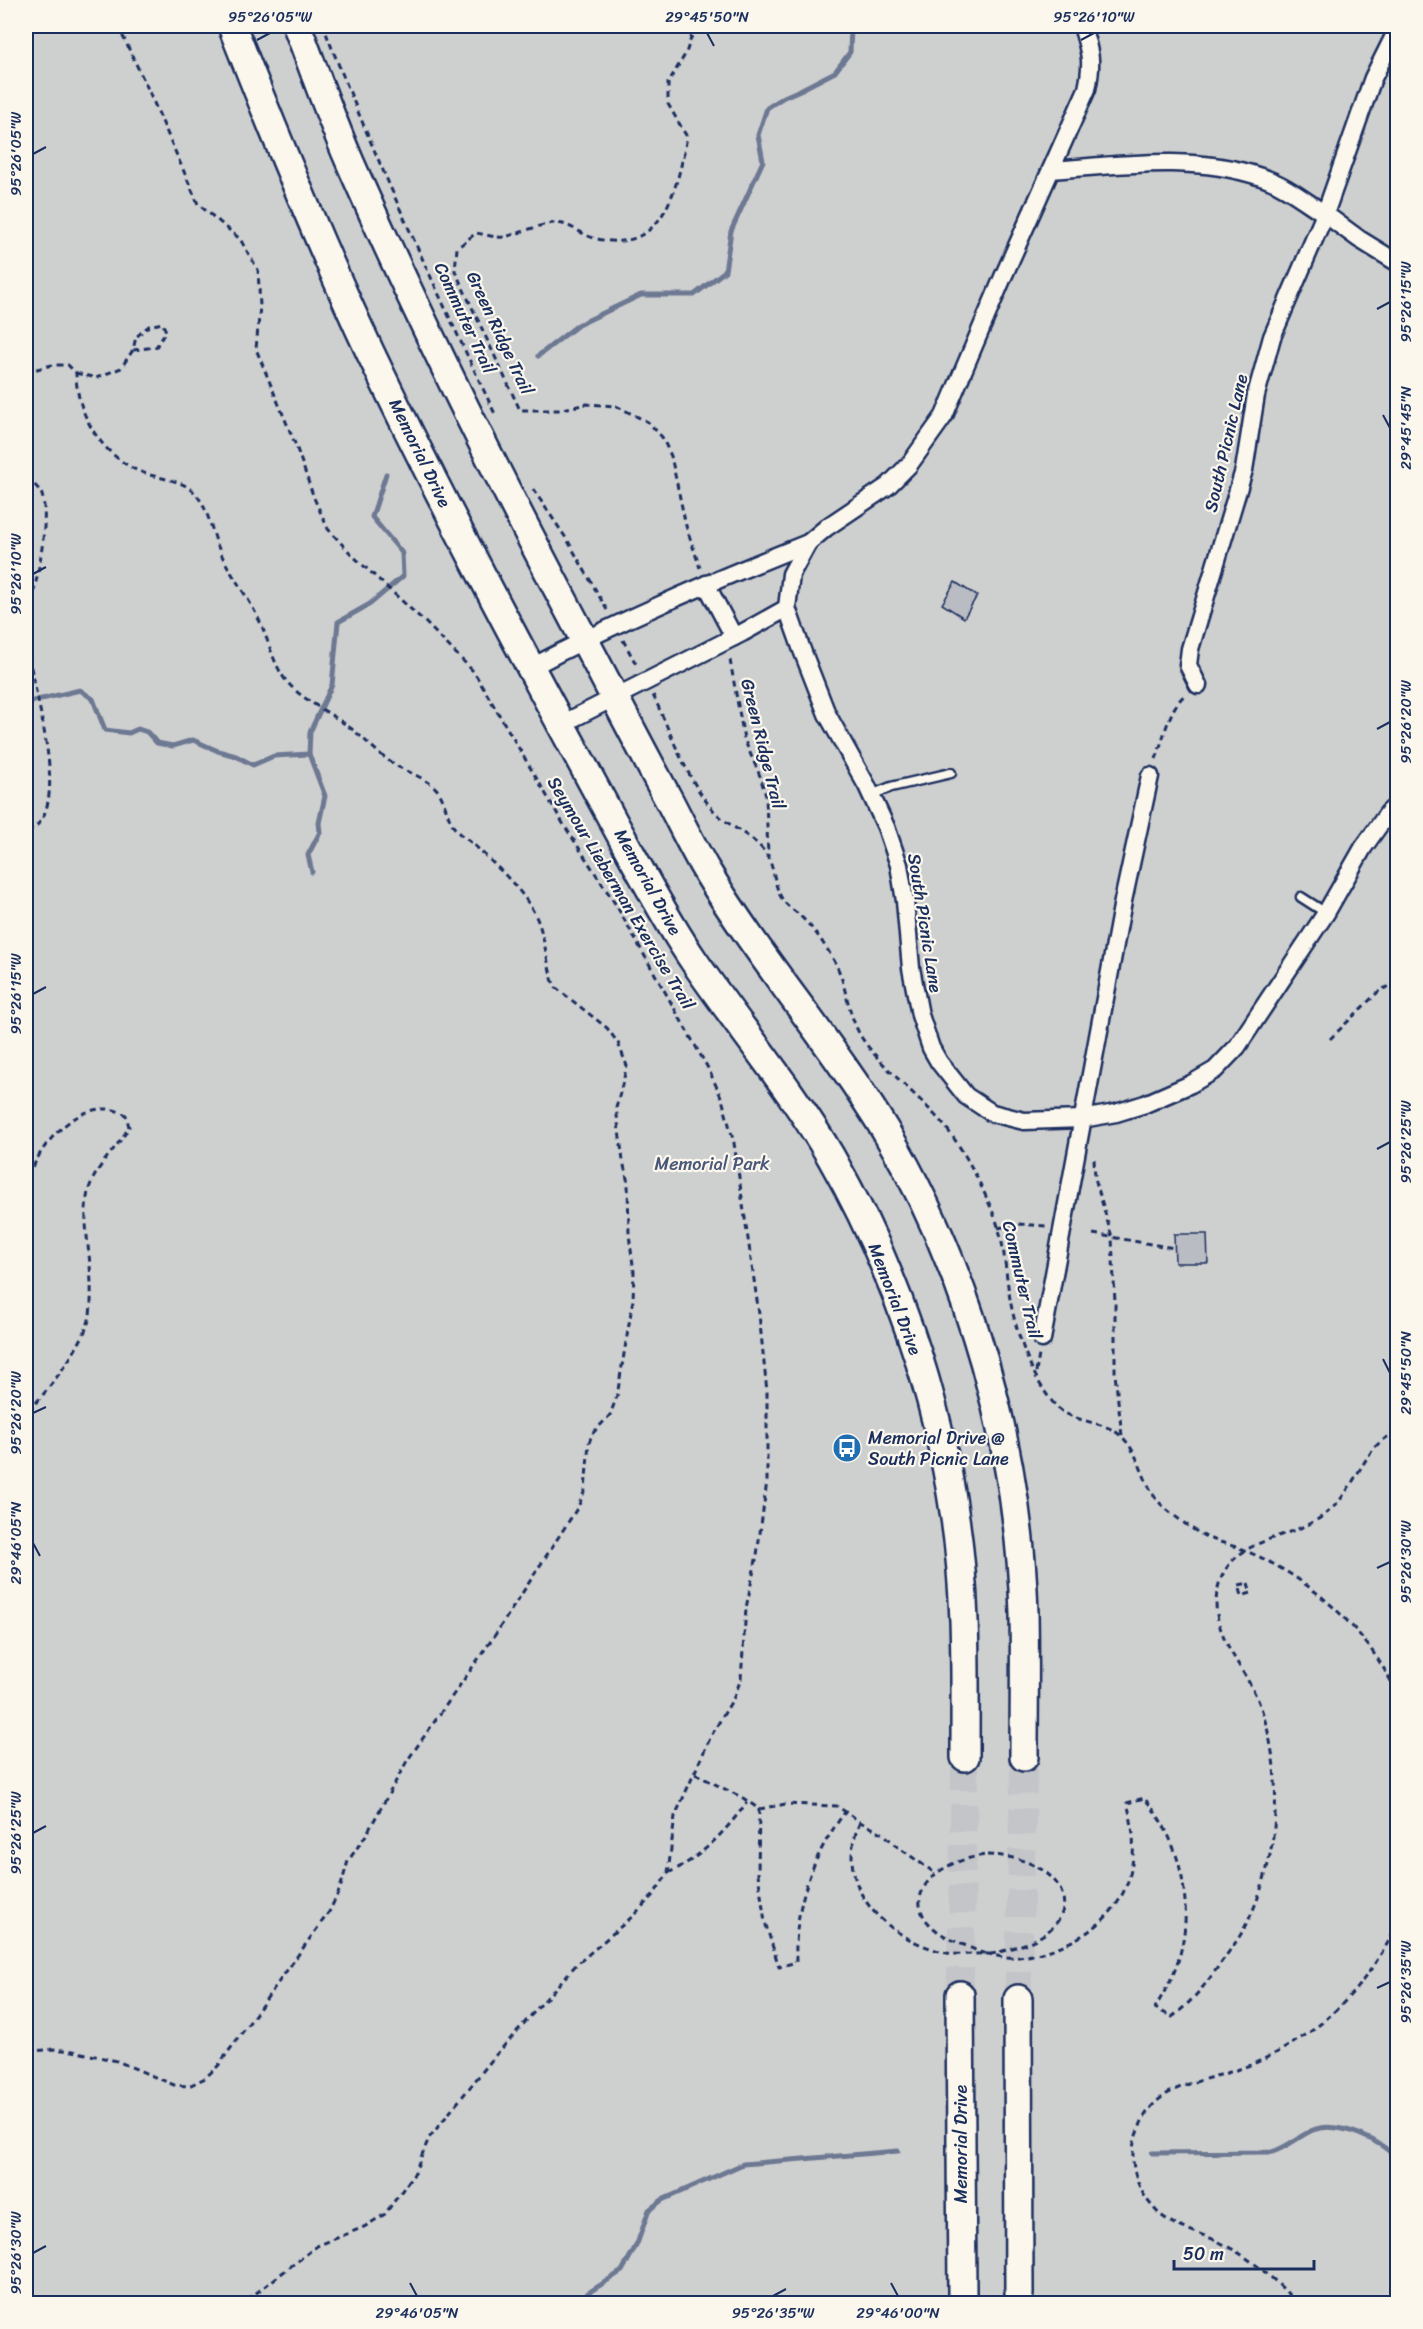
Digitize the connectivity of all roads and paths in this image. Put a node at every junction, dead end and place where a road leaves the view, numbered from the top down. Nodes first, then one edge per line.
1 (118, 26) edge
2 (232, 26) edge
3 (297, 26) edge
4 (323, 26) edge
5 (695, 26) edge
6 (1082, 26) edge
7 (1398, 28) edge
8 (1051, 170) junction
9 (1325, 214) junction
10 (1398, 263) edge
11 (133, 350) junction
12 (26, 372) edge
13 (76, 373) junction
14 (498, 419) dead end
15 (26, 479) edge
16 (532, 486) dead end
17 (808, 543) junction
18 (706, 584) junction
19 (787, 608) junction
20 (607, 610) dead end
21 (26, 617) edge
22 (26, 636) edge
23 (621, 636) dead end
24 (734, 637) junction
25 (584, 640) junction
26 (26, 641) edge
27 (636, 664) dead end
28 (530, 668) junction
29 (1198, 685) joint
30 (652, 693) dead end
31 (614, 697) junction
32 (561, 725) junction
33 (951, 773) dead end
34 (1150, 776) joint
35 (871, 795) junction
36 (1398, 804) edge
37 (26, 833) edge
38 (768, 858) junction
39 (1301, 897) dead end
40 (1326, 913) junction
41 (1398, 983) edge
42 (1330, 1039) dead end
43 (1081, 1124) junction
44 (26, 1175) edge
45 (1048, 1226) dead end
46 (998, 1228) junction
47 (1093, 1234) dead end
48 (1112, 1237) junction
49 (1174, 1248) dead end
50 (1042, 1339) dead end
51 (26, 1414) edge
52 (1398, 1429) edge
53 (1122, 1436) junction
54 (1245, 1550) junction
55 (1242, 1596) joint
56 (1398, 1695) edge
57 (965, 1757) tunnel mouth
58 (1024, 1757) tunnel mouth
59 (694, 1774) junction
60 (747, 1802) junction
61 (759, 1809) junction
62 (846, 1811) junction
63 (860, 1822) junction
64 (668, 1873) junction
65 (935, 1873) junction
66 (1398, 1924) edge
67 (988, 1954) junction
68 (960, 1995) tunnel mouth
69 (1018, 1999) tunnel mouth
70 (26, 2052) edge
71 (962, 2294) dead end
72 (1019, 2294) dead end
73 (242, 2304) edge
74 (1297, 2304) edge

1 - 59 path, Seymour Lieberman Exercise Trail
2 - 28 main road, Memorial Drive
3 - 25 main road
4 - 14 path, Commuter Trail
5 - 18 path, Green Ridge Trail
6 - 8 street, South Picnic Lane
7 - 9 street, South Picnic Lane
8 - 9 street
8 - 17 street, South Picnic Lane
9 - 10 street
9 - 29 street, South Picnic Lane
11 - 11 path
11 - 13 path
12 - 13 path
13 - 70 path
15 - 21 path
16 - 20 path
17 - 18 street, South Picnic Lane
17 - 19 street, South Picnic Lane
18 - 24 street
18 - 25 street, South Picnic Lane
19 - 24 street
19 - 35 street, South Picnic Lane
22 - 26 path
23 - 27 path
24 - 31 street
24 - 38 path, Green Ridge Trail
25 - 28 street, South Picnic Lane
25 - 31 main road
26 - 37 path
28 - 32 main road, Memorial Drive
29 - 34 path
30 - 38 path, Commuter Trail
31 - 32 street
31 - 58 main road
32 - 57 main road, Memorial Drive
33 - 35 lane
34 - 43 street
35 - 43 street, South Picnic Lane
36 - 40 street, South Picnic Lane
38 - 46 path, Commuter Trail
39 - 40 lane
40 - 43 street, South Picnic Lane
41 - 42 path
43 - 48 path
43 - 50 street
44 - 51 path
45 - 46 path
46 - 53 path, Commuter Trail
47 - 48 path
48 - 49 path
48 - 53 path
52 - 54 path
53 - 54 path
54 - 56 path
54 - 67 path
55 - 55 path
59 - 60 path
59 - 64 path, Seymour Lieberman Exercise Trail
60 - 61 path
60 - 64 path
61 - 62 path
61 - 62 path
62 - 63 path
63 - 65 path
63 - 67 path
64 - 73 path, Seymour Lieberman Exercise Trail
65 - 67 path
65 - 67 path
66 - 74 path
68 - 71 main road, Memorial Drive
69 - 72 main road

